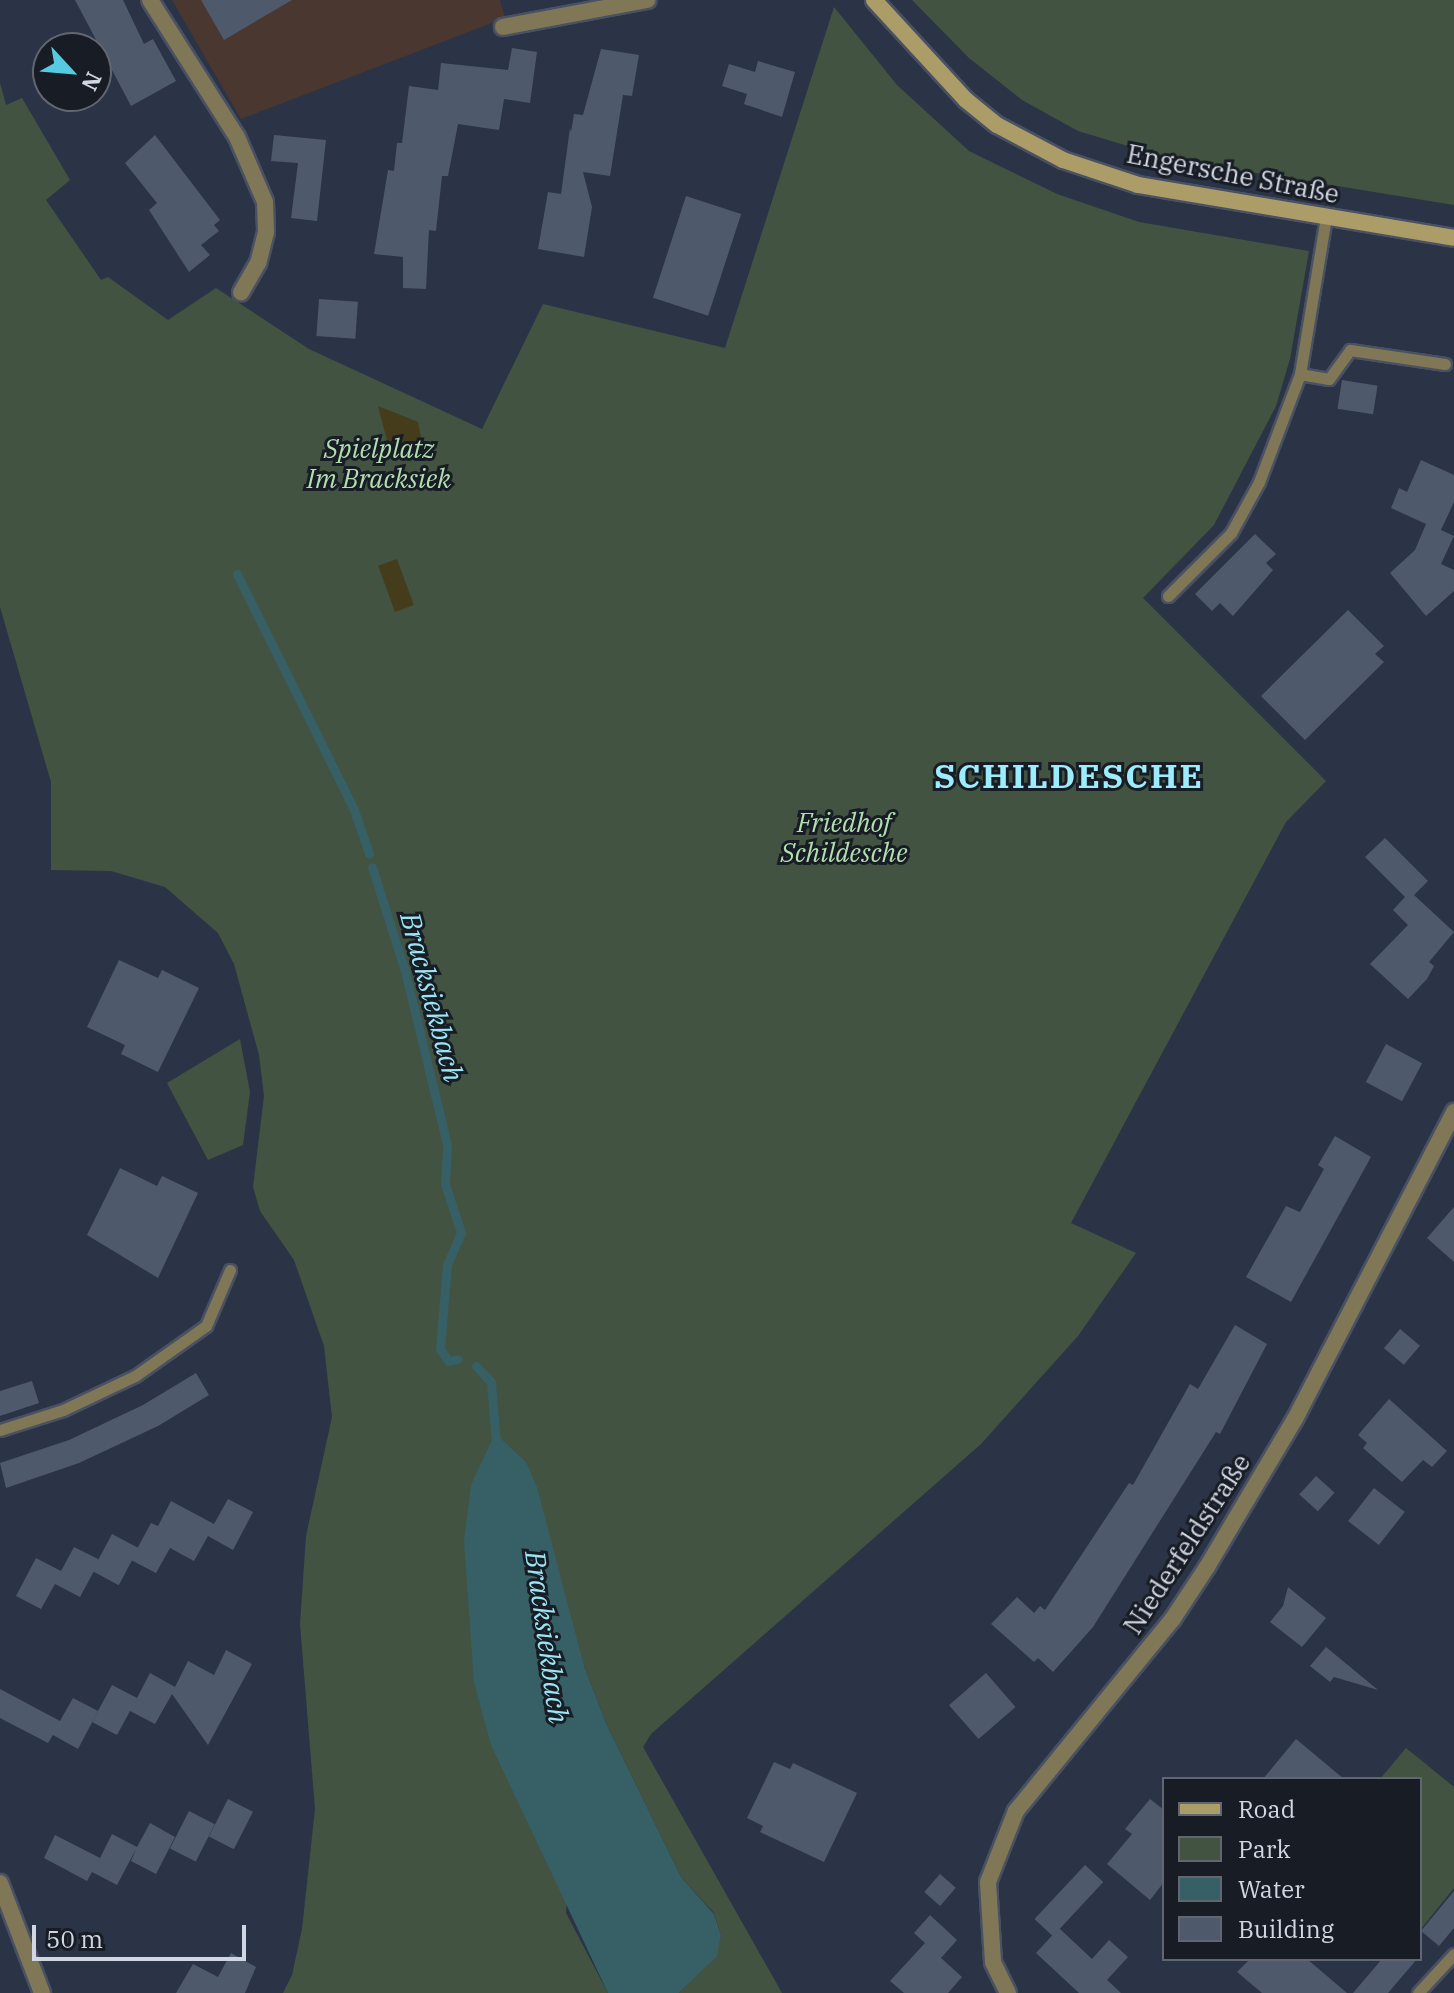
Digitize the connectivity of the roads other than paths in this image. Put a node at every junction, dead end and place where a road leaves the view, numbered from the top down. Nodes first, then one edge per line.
1 (150, 0) edge
2 (647, 0) edge
3 (874, 0) edge
4 (503, 27) dead end
5 (1326, 217) junction
6 (1454, 238) edge
7 (241, 292) dead end
8 (1445, 364) dead end
9 (1300, 374) junction
10 (1168, 596) dead end
11 (1454, 1112) edge
12 (230, 1270) dead end
13 (0, 1430) edge
14 (0, 1883) edge
15 (1454, 1954) edge
16 (42, 1993) edge
17 (1008, 1993) edge
18 (1418, 1993) edge

1 - 7 street
2 - 4 street
3 - 5 main road, Engersche Straße
5 - 6 main road, Engersche Straße
5 - 9 lane
8 - 9 lane
9 - 10 lane
11 - 17 street, Niederfeldstraße
12 - 13 lane
14 - 16 street
15 - 18 lane

